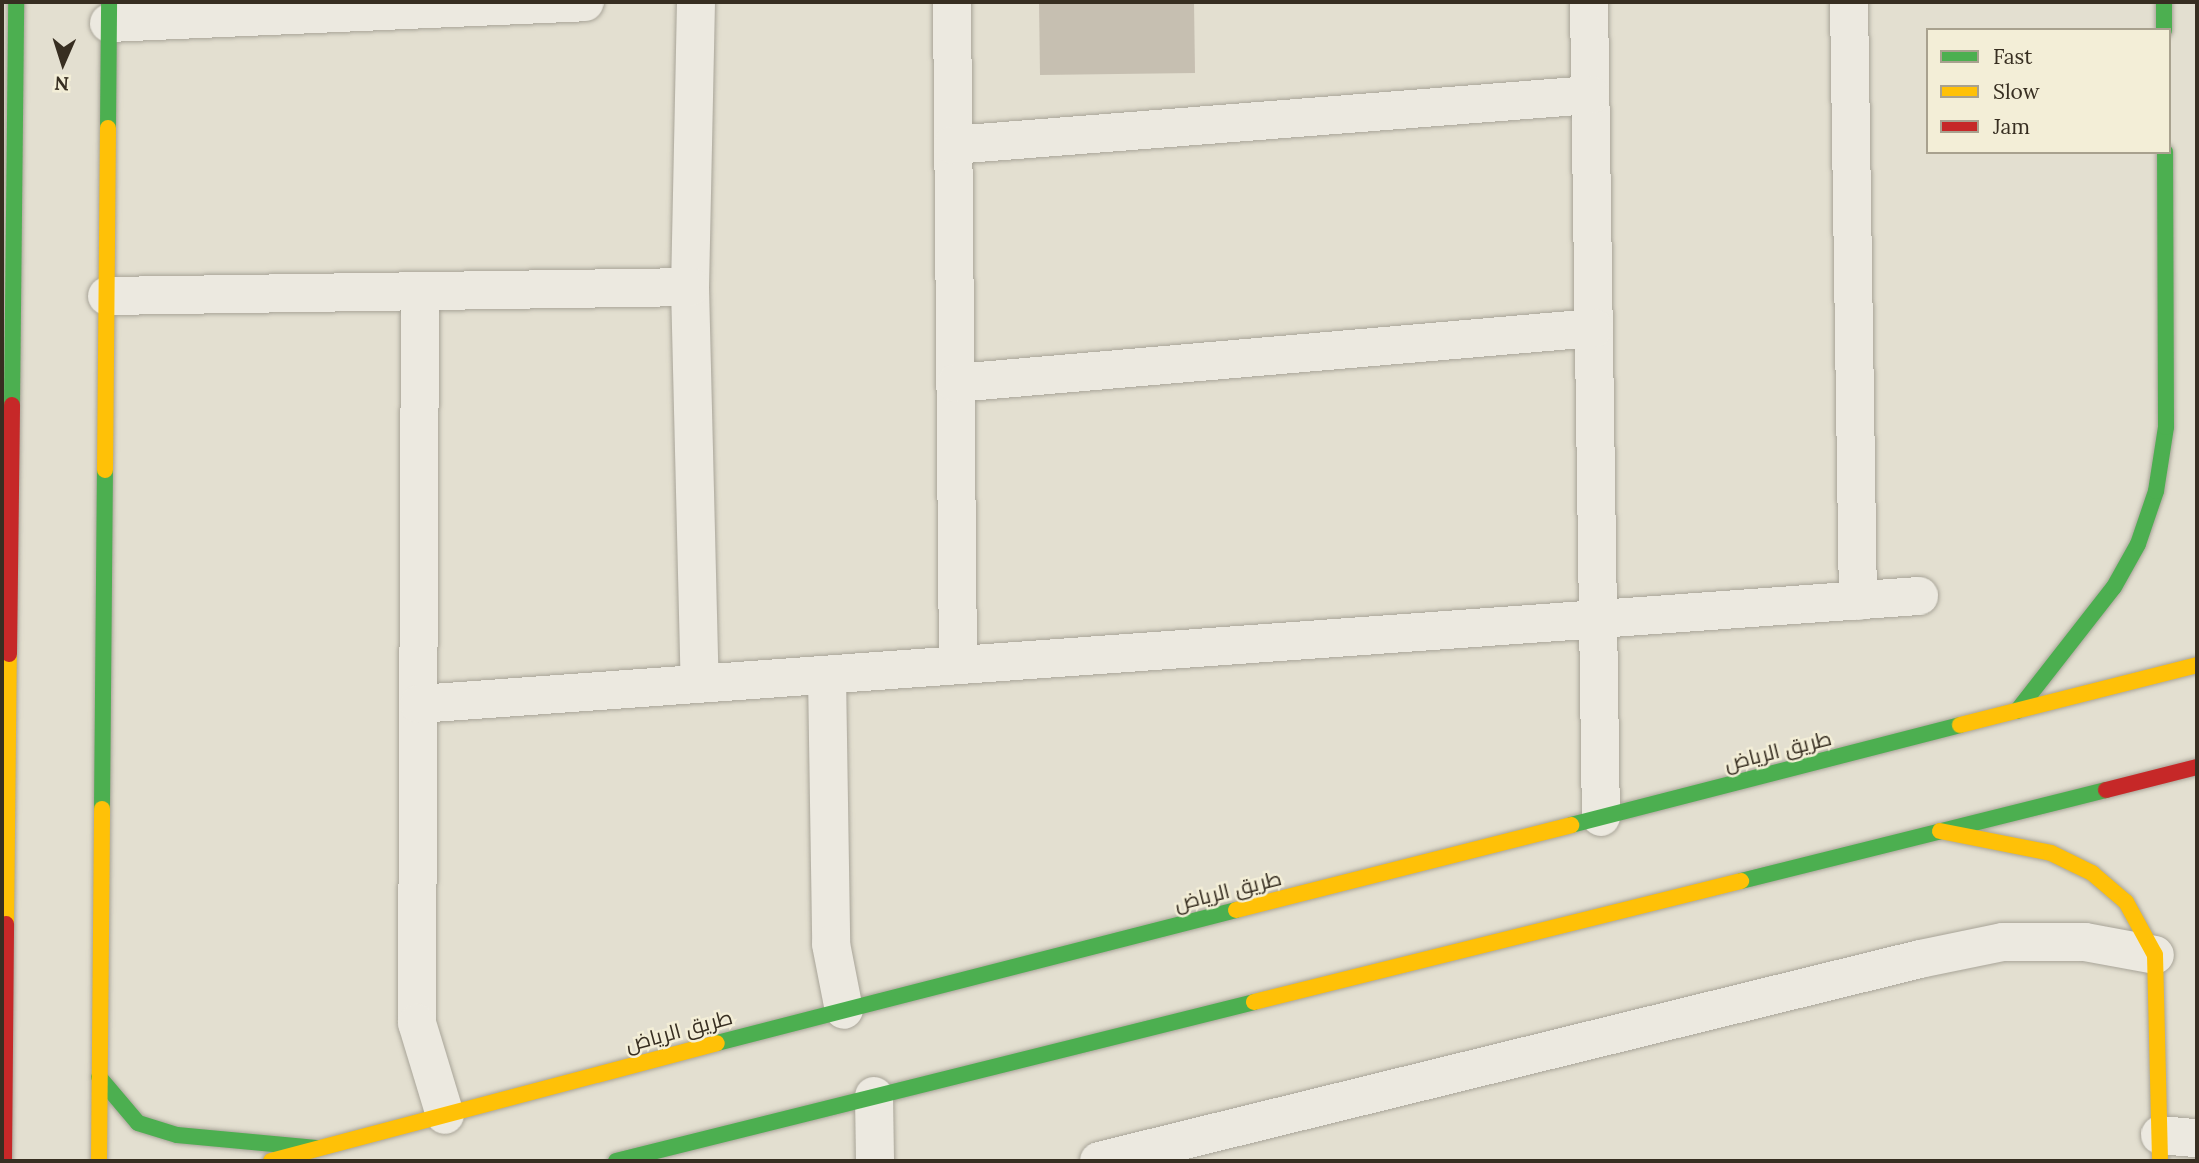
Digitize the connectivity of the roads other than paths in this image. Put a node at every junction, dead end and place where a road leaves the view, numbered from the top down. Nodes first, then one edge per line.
1 (16, 2) edge
2 (585, 2) edge
3 (696, 2) edge
4 (952, 2) edge
5 (1588, 2) edge
6 (1849, 2) edge
7 (2164, 2) edge
8 (430, 5) edge
9 (109, 13) edge
10 (2164, 28) edge
11 (1590, 95) junction
12 (953, 145) junction
13 (2165, 154) edge
14 (690, 288) junction
15 (420, 292) junction
16 (107, 296) junction
17 (1594, 328) junction
18 (7, 337) edge
19 (956, 383) junction
20 (2187, 383) dead end
21 (2166, 385) junction
22 (1919, 596) dead end
23 (1858, 601) junction
24 (1598, 619) junction
25 (958, 665) junction
26 (2197, 665) edge
27 (827, 675) junction
28 (700, 684) junction
29 (419, 704) junction
30 (2017, 711) junction
31 (2197, 767) edge
32 (1601, 817) junction
33 (1940, 831) junction
34 (2155, 955) junction
35 (844, 1010) junction
36 (4, 1031) edge
37 (99, 1077) junction
38 (874, 1096) junction
39 (445, 1115) junction
40 (2197, 1138) edge
41 (318, 1148) junction
42 (2160, 1148) edge
43 (4, 1161) edge
44 (99, 1161) edge
45 (271, 1161) edge
46 (616, 1161) edge
47 (875, 1161) edge
48 (1100, 1161) edge

1 - 18 main road
2 - 8 street
3 - 14 street
4 - 12 street
5 - 11 street
6 - 23 street
7 - 10 main road
8 - 9 street
9 - 16 main road
11 - 12 street
11 - 17 street
12 - 19 street
13 - 21 main road
14 - 15 street
14 - 28 street
15 - 16 street
15 - 29 street
16 - 37 main road
17 - 19 street
17 - 24 street
18 - 36 main road
19 - 25 street
20 - 21 main road
21 - 30 main road
22 - 23 street
23 - 24 street
24 - 25 street
24 - 32 street
25 - 27 street
26 - 30 main road, طريق الرياض
27 - 28 street
27 - 35 street
28 - 29 street
29 - 39 street
30 - 32 main road, طريق الرياض
31 - 33 main road
32 - 35 main road, طريق الرياض
33 - 34 main road
33 - 38 main road
34 - 42 main road
34 - 48 street
35 - 39 main road, طريق الرياض
36 - 43 main road
37 - 41 main road
37 - 44 main road
38 - 46 main road
38 - 47 street
39 - 41 main road, طريق الرياض
40 - 42 street
41 - 45 main road, طريق الرياض

